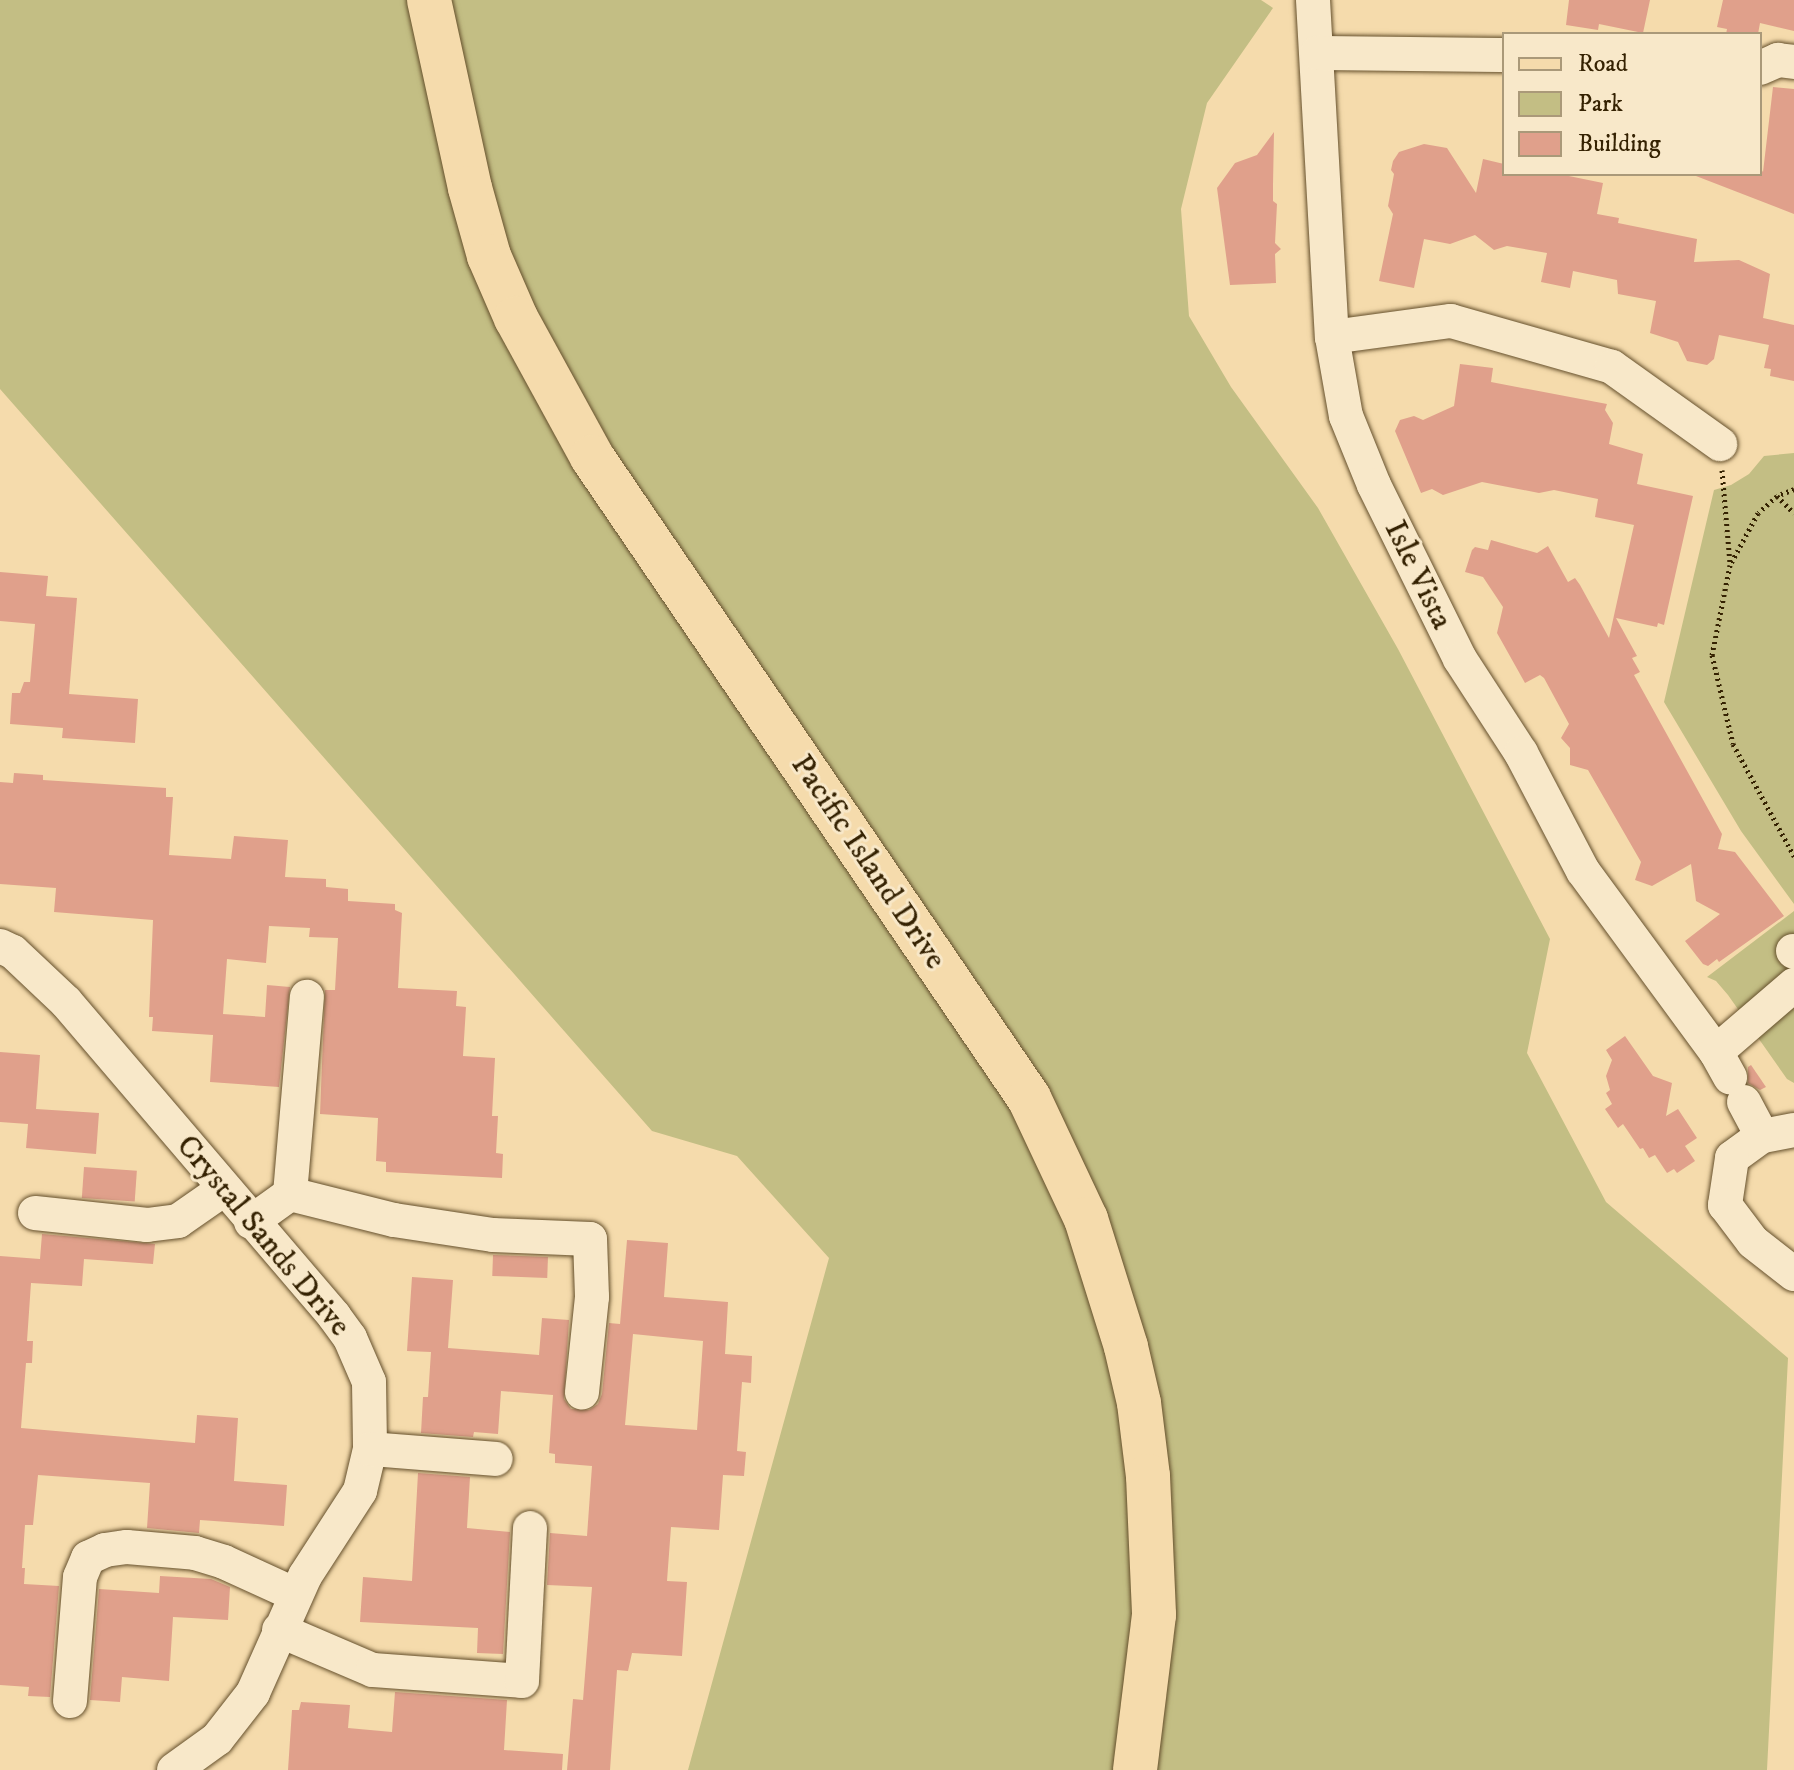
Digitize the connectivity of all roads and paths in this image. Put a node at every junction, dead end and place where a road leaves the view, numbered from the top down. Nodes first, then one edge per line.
1 (429, 0) edge
2 (1313, 0) edge
3 (1317, 53) junction
4 (1502, 55) edge
5 (1794, 62) edge
6 (1762, 67) edge
7 (1332, 337) junction
8 (1720, 444) joint
9 (1794, 489) edge
10 (1777, 496) junction
11 (1794, 513) edge
12 (1730, 565) junction
13 (1794, 856) edge
14 (0, 946) edge
15 (1794, 985) edge
16 (307, 997) dead end
17 (1730, 1077) junction
18 (1778, 1133) edge
19 (224, 1189) junction
20 (290, 1194) junction
21 (35, 1213) dead end
22 (251, 1222) junction
23 (1794, 1274) edge
24 (582, 1392) dead end
25 (370, 1449) junction
26 (496, 1459) dead end
27 (530, 1528) dead end
28 (296, 1595) junction
29 (279, 1630) junction
30 (70, 1701) dead end
31 (174, 1770) edge
32 (1135, 1770) edge

1 - 32 main road, Pacific Island Drive
2 - 3 street, Isle Vista
3 - 4 street
3 - 7 street, Isle Vista
5 - 6 street
7 - 8 street
7 - 17 street, Isle Vista
8 - 12 path
9 - 10 path
10 - 11 path
10 - 12 path
12 - 13 path
14 - 19 street, Crystal Sands Drive
15 - 17 street
16 - 20 street
17 - 18 street, Isle Vista
18 - 23 street, Isle Vista
19 - 21 street
19 - 22 street, Crystal Sands Drive
20 - 22 street
20 - 24 street
22 - 25 street, Crystal Sands Drive
25 - 26 street
25 - 28 street, Crystal Sands Drive
27 - 29 street
28 - 29 street, Crystal Sands Drive
28 - 30 street
29 - 31 street, Crystal Sands Drive

